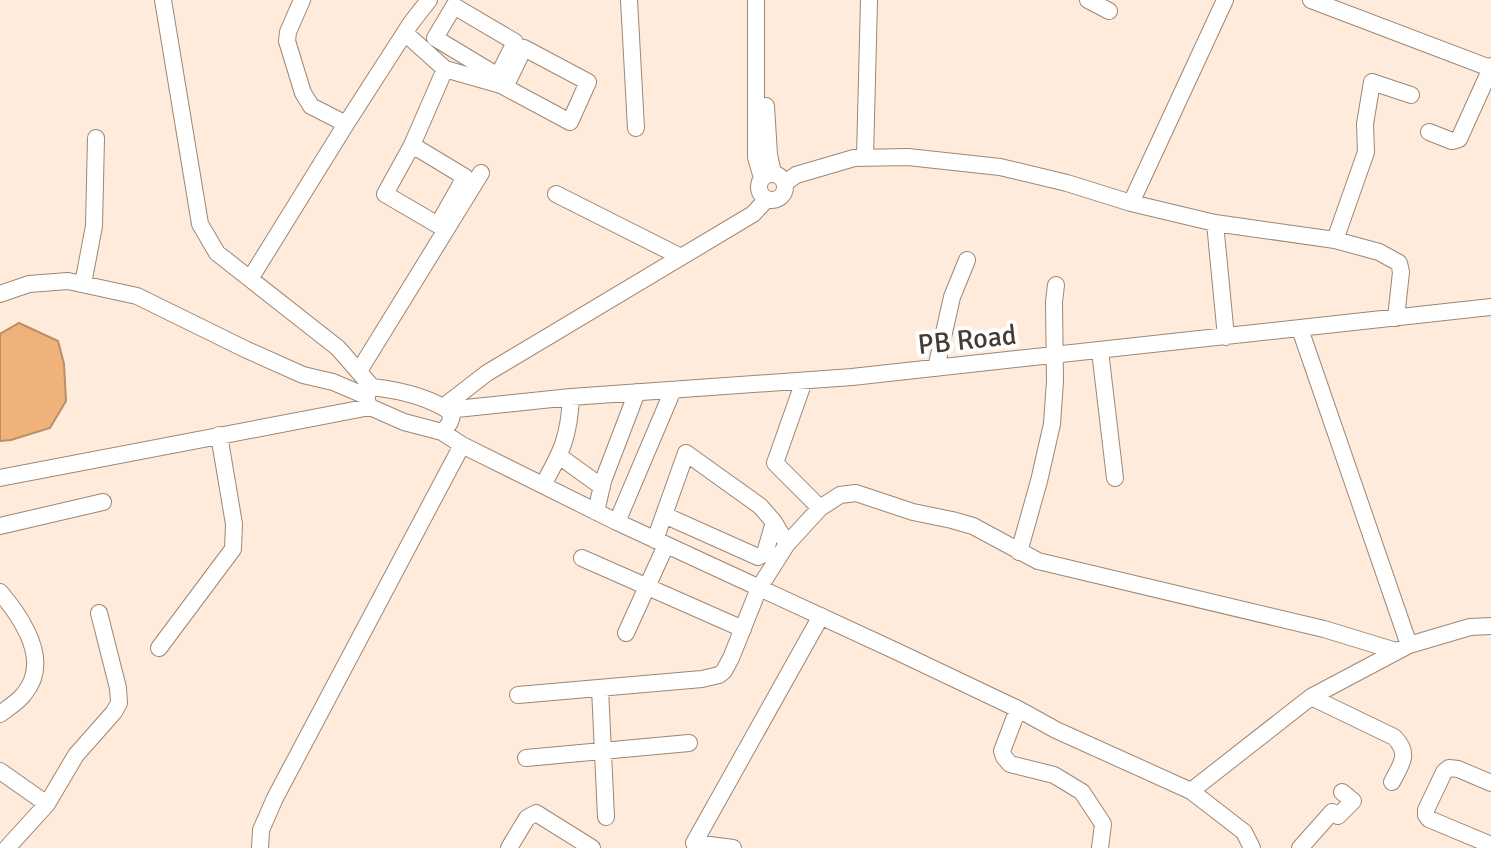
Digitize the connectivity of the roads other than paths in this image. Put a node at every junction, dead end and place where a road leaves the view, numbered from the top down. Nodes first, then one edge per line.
1 (302, 0) edge
2 (429, 0) edge
3 (629, 0) edge
4 (756, 0) edge
5 (765, 0) edge
6 (869, 0) edge
7 (1088, 0) edge
8 (1225, 0) edge
9 (1311, 0) edge
10 (166, 2) edge
11 (1109, 11) dead end
12 (408, 28) junction
13 (435, 38) junction
14 (1491, 67) edge
15 (445, 69) junction
16 (505, 87) junction
17 (1411, 95) dead end
18 (346, 124) junction
19 (636, 128) dead end
20 (1429, 132) dead end
21 (96, 138) dead end
22 (412, 145) junction
23 (865, 157) junction
24 (481, 173) dead end
25 (773, 178) junction
26 (556, 194) dead end
27 (767, 199) junction
28 (1131, 203) junction
29 (1215, 223) junction
30 (1335, 240) junction
31 (681, 257) junction
32 (967, 260) dead end
33 (250, 279) junction
34 (83, 284) junction
35 (1056, 285) dead end
36 (0, 294) edge
37 (1491, 307) edge
38 (1396, 318) junction
39 (1300, 329) junction
40 (1226, 337) junction
41 (1100, 351) junction
42 (1054, 356) junction
43 (936, 368) junction
44 (359, 371) junction
45 (804, 381) junction
46 (673, 390) junction
47 (637, 392) junction
48 (369, 397) junction
49 (571, 397) junction
50 (445, 408) junction
51 (442, 432) junction
52 (219, 435) junction
53 (462, 445) junction
54 (559, 456) junction
55 (0, 478) edge
56 (1115, 478) dead end
57 (543, 485) junction
58 (602, 487) junction
59 (103, 502) dead end
60 (820, 508) junction
61 (596, 512) junction
62 (664, 515) junction
63 (617, 522) junction
64 (774, 522) junction
65 (0, 526) edge
66 (660, 542) junction
67 (787, 544) junction
68 (1019, 552) junction
69 (582, 558) dead end
70 (647, 586) junction
71 (759, 588) junction
72 (0, 592) edge
73 (99, 613) dead end
74 (821, 616) junction
75 (1491, 626) edge
76 (743, 629) junction
77 (626, 633) dead end
78 (159, 648) dead end
79 (1403, 648) junction
80 (600, 688) junction
81 (518, 695) dead end
82 (1311, 697) junction
83 (1018, 709) junction
84 (0, 714) edge
85 (689, 743) dead end
86 (603, 751) junction
87 (526, 758) dead end
88 (0, 771) edge
89 (1392, 782) dead end
90 (1491, 783) edge
91 (1191, 791) junction
92 (1342, 792) dead end
93 (47, 804) junction
94 (606, 817) dead end
95 (1491, 845) edge
96 (693, 846) edge
97 (7, 848) edge
98 (260, 848) edge
99 (509, 848) edge
100 (592, 848) edge
101 (733, 848) edge
102 (1100, 848) edge
103 (1252, 848) edge
104 (1300, 848) edge

1 - 18 street
2 - 12 street
3 - 19 street
4 - 25 street
5 - 25 street
6 - 23 street
7 - 11 street
8 - 28 street
9 - 14 street
10 - 33 street
12 - 13 street
12 - 15 street
12 - 18 street
13 - 13 street
14 - 20 street
15 - 16 street
15 - 22 street
16 - 16 street
17 - 30 street
18 - 33 street
21 - 34 street
22 - 22 street
23 - 25 street
23 - 28 street
24 - 44 street
25 - 27 street
25 - 27 street
26 - 31 street
27 - 31 street
28 - 29 street
29 - 30 street
29 - 40 street
30 - 38 street
31 - 50 street
32 - 43 street
33 - 44 street
34 - 36 street
34 - 48 street
35 - 42 street
37 - 38 street, PB Road
38 - 39 street, PB Road
39 - 40 street, PB Road
39 - 79 street
40 - 41 street, PB Road
41 - 42 street, PB Road
41 - 56 street
42 - 43 street, PB Road
42 - 68 street
43 - 45 street, PB Road
44 - 48 street
45 - 46 street, PB Road
45 - 60 street
46 - 47 street, PB Road
46 - 63 street
47 - 49 street, PB Road
47 - 58 street
48 - 50 street
48 - 51 street
48 - 52 street
49 - 50 street, PB Road
49 - 54 street
50 - 51 street
51 - 53 street
52 - 55 street
52 - 78 street
53 - 57 street
53 - 98 street
54 - 57 street
54 - 58 street
57 - 61 street
58 - 61 street
59 - 65 street
60 - 67 street
60 - 68 street
61 - 63 street
62 - 64 street
62 - 64 street
62 - 66 street
63 - 66 street
64 - 67 street
66 - 70 street
66 - 71 street
67 - 71 street
68 - 79 street
69 - 70 street
70 - 76 street
70 - 77 street
71 - 74 street
71 - 76 street
72 - 84 street
73 - 93 street
74 - 83 street
74 - 96 street
75 - 79 street
76 - 80 street
79 - 82 street
80 - 81 street
80 - 86 street
82 - 89 street
82 - 91 street
83 - 91 street
83 - 102 street
85 - 86 street
86 - 87 street
86 - 94 street
88 - 93 street
90 - 95 street
91 - 103 street
92 - 104 street
93 - 97 street
96 - 101 street
99 - 100 street

